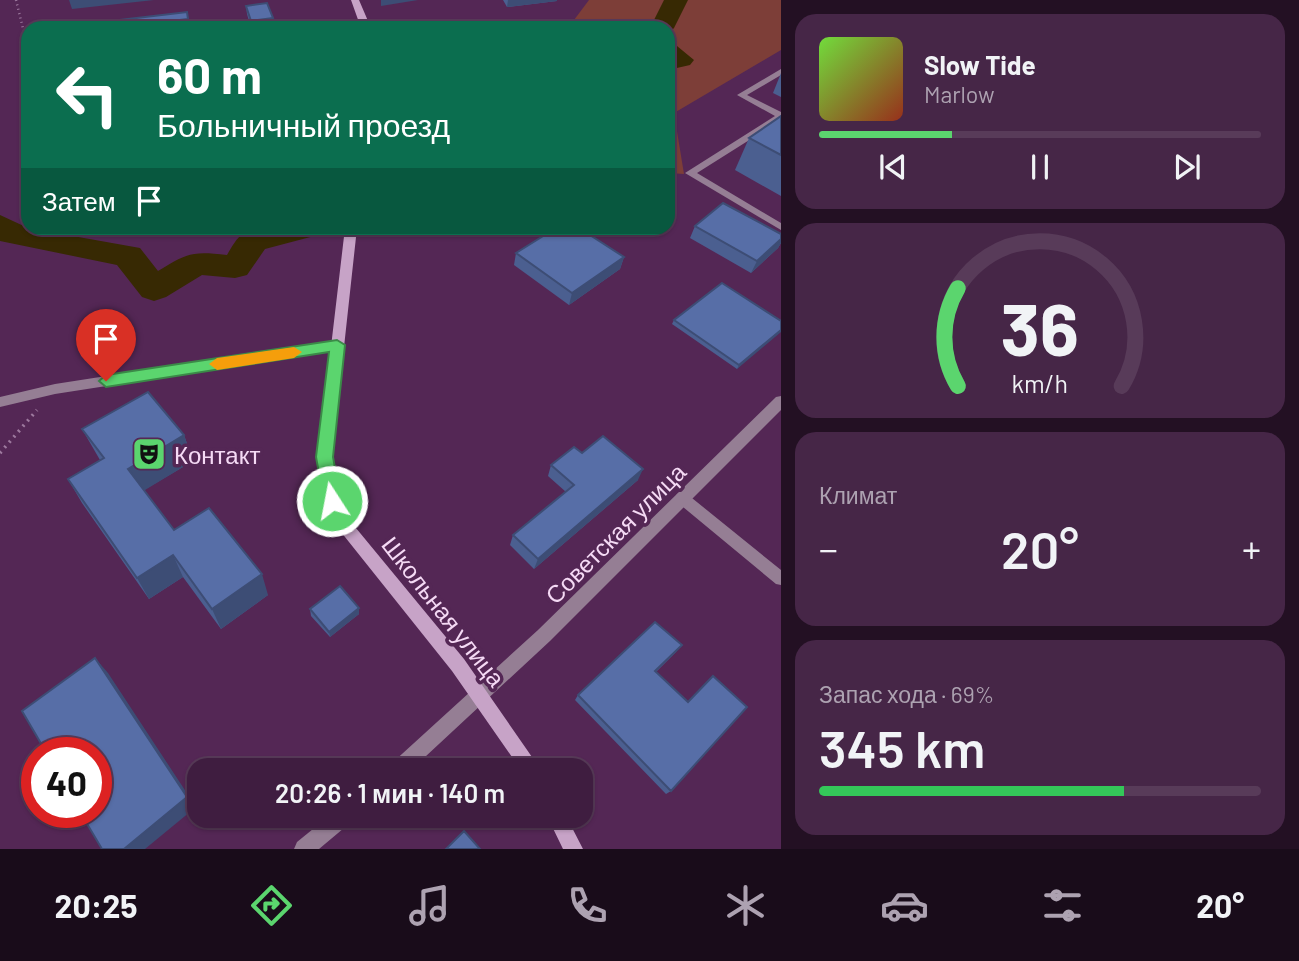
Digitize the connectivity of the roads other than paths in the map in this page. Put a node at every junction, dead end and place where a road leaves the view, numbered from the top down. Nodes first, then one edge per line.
1 (355, 0) edge
2 (363, 21) edge
3 (781, 72) edge
4 (781, 116) edge
5 (781, 227) edge
6 (350, 235) edge
7 (337, 345) junction
8 (1, 401) edge
9 (781, 401) edge
10 (682, 498) junction
11 (781, 579) edge
12 (481, 696) junction
13 (411, 758) edge
14 (524, 758) edge
15 (329, 828) edge
16 (562, 828) edge
17 (304, 849) edge
18 (573, 849) edge

1 - 2 street
3 - 4 lane
4 - 5 lane
6 - 7 street, Школьная улица
7 - 8 street
7 - 12 street, Школьная улица
9 - 10 street, Советская улица
10 - 11 lane
10 - 12 street, Советская улица
12 - 13 street, Советская улица
12 - 14 street, Школьная улица
15 - 17 street
16 - 18 street

